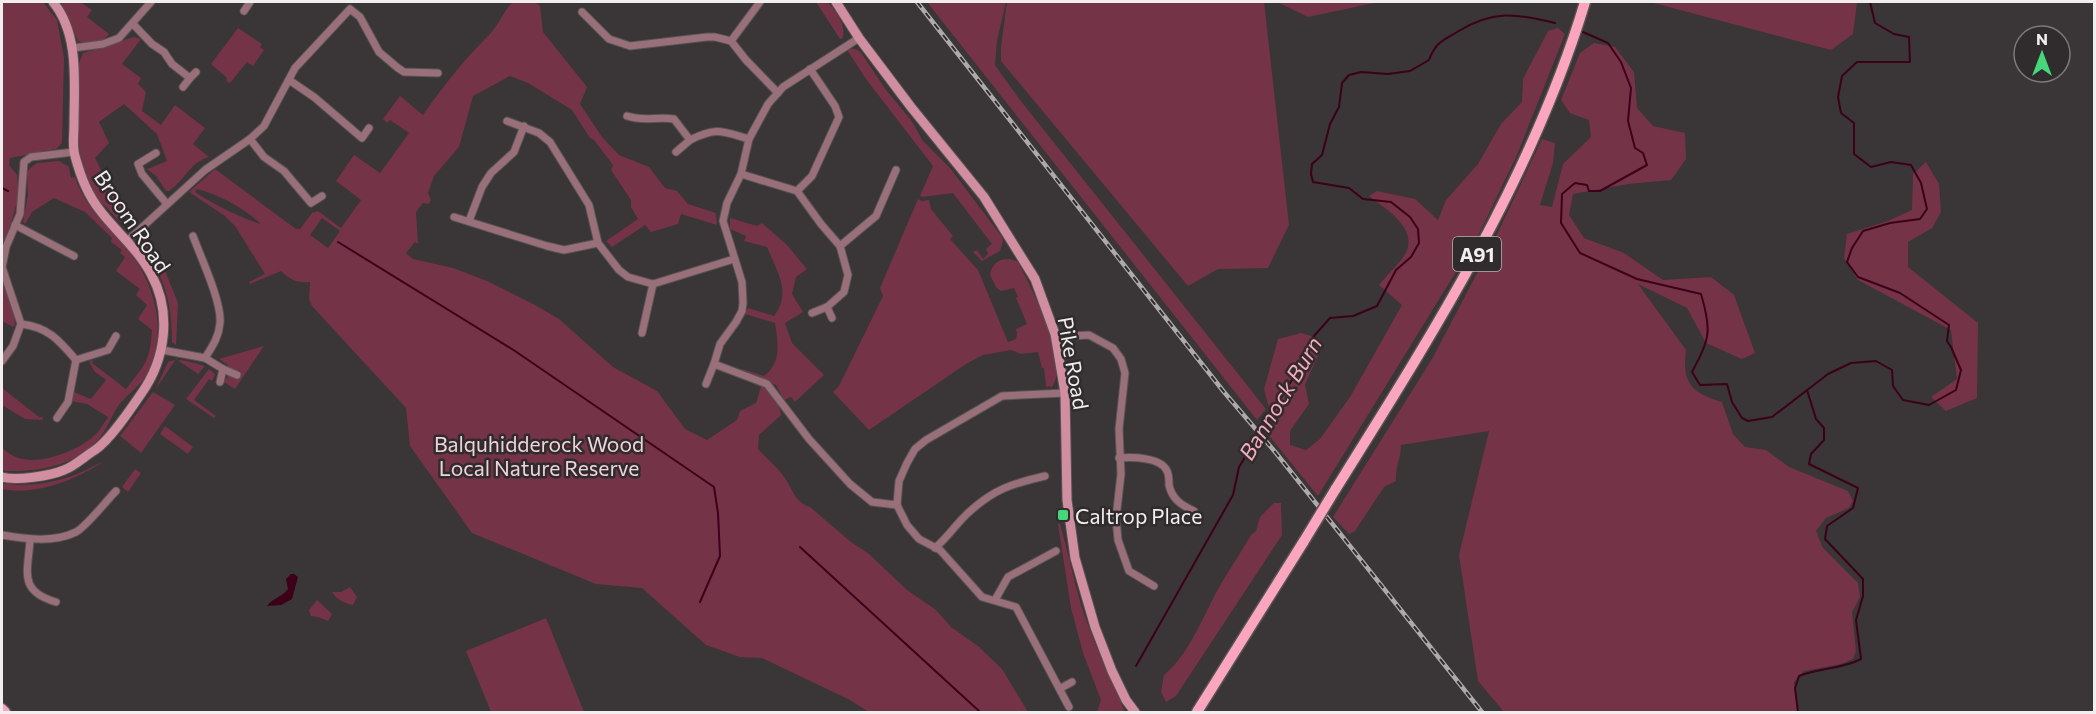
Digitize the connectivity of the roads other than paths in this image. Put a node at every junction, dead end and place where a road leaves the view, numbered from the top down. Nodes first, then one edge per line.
1 (54, 2) edge
2 (151, 2) edge
3 (250, 2) edge
4 (760, 2) edge
5 (836, 2) edge
6 (1585, 2) edge
7 (244, 11) dead end
8 (582, 12) dead end
9 (133, 24) junction
10 (859, 38) junction
11 (731, 40) junction
12 (73, 48) junction
13 (810, 69) junction
14 (196, 72) dead end
15 (438, 74) dead end
16 (189, 78) junction
17 (288, 81) junction
18 (183, 87) dead end
19 (778, 93) junction
20 (627, 116) dead end
21 (507, 121) dead end
22 (524, 126) junction
23 (369, 128) dead end
24 (250, 139) junction
25 (749, 139) junction
26 (690, 140) junction
27 (74, 152) junction
28 (676, 152) dead end
29 (156, 153) dead end
30 (896, 170) dead end
31 (741, 174) junction
32 (797, 191) junction
33 (322, 196) dead end
34 (167, 204) junction
35 (454, 217) dead end
36 (469, 221) junction
37 (15, 225) junction
38 (193, 236) dead end
39 (127, 241) junction
40 (598, 243) junction
41 (840, 246) junction
42 (74, 256) dead end
43 (734, 259) junction
44 (653, 285) junction
45 (828, 307) junction
46 (812, 313) dead end
47 (832, 318) dead end
48 (21, 324) junction
49 (642, 333) dead end
50 (116, 336) dead end
51 (1057, 345) junction
52 (162, 350) junction
53 (205, 358) junction
54 (76, 360) junction
55 (2, 361) edge
56 (714, 363) junction
57 (223, 369) junction
58 (237, 375) dead end
59 (220, 382) dead end
60 (706, 384) dead end
61 (1065, 393) junction
62 (57, 418) dead end
63 (1119, 458) junction
64 (1045, 476) dead end
65 (2, 477) edge
66 (116, 491) dead end
67 (897, 505) junction
68 (1194, 511) dead end
69 (2, 536) edge
70 (30, 540) junction
71 (935, 548) junction
72 (1056, 551) dead end
73 (1154, 586) dead end
74 (995, 600) junction
75 (56, 602) dead end
76 (1072, 682) dead end
77 (1061, 688) junction
78 (1208, 693) junction
79 (1069, 707) dead end
80 (2, 709) edge
81 (5, 712) edge
82 (1135, 712) edge
83 (1191, 712) edge
84 (1197, 712) edge

1 - 12 street, Broom Road
2 - 9 street
3 - 7 street
4 - 11 street
5 - 10 street, Pike Road
6 - 78 main road, A91, bridge
8 - 11 street
9 - 12 street
9 - 16 street
10 - 13 street
10 - 51 street, Pike Road
11 - 19 street
12 - 27 street, Broom Road
13 - 19 street
13 - 32 street
14 - 16 street
15 - 17 street
16 - 18 street
17 - 23 street
17 - 24 street
19 - 25 street
20 - 26 street
21 - 22 street
22 - 36 street
22 - 40 street
24 - 33 street
24 - 34 street
25 - 26 street
25 - 31 street
26 - 28 street
27 - 37 street
27 - 39 street, Broom Road
29 - 34 street
30 - 41 street
31 - 32 street
31 - 43 street
32 - 41 street
34 - 39 street
35 - 36 street
36 - 40 street
37 - 42 street
37 - 48 street
38 - 53 street
39 - 52 street, Broom Road
40 - 44 street
41 - 45 street
43 - 44 street
43 - 56 street
44 - 49 street
45 - 46 street
45 - 47 street
48 - 54 street
48 - 55 street
50 - 54 street
51 - 61 street, Pike Road
51 - 63 street
52 - 53 street
52 - 65 street, Broom Road
53 - 57 street
54 - 62 street
56 - 60 street
56 - 67 street
57 - 58 street
57 - 59 street
61 - 67 street
61 - 82 street, Pike Road
63 - 68 street
63 - 73 street
64 - 71 street
66 - 70 street
67 - 71 street
69 - 70 street
70 - 75 street
71 - 74 street
72 - 74 street
74 - 77 street
76 - 77 street
77 - 79 street
78 - 83 main road, A91
78 - 84 main road, A91
80 - 81 main road

